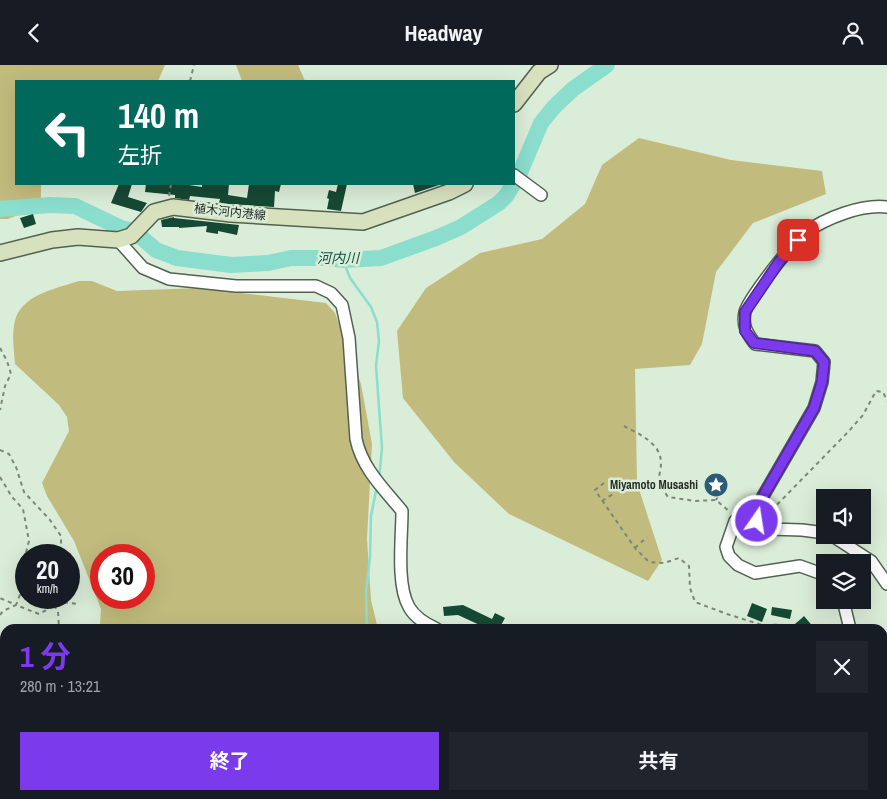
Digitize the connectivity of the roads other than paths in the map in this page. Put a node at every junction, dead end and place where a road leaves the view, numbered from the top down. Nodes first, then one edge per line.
1 (550, 65) edge
2 (515, 103) edge
3 (515, 176) edge
4 (463, 185) edge
5 (541, 195) dead end
6 (887, 207) edge
7 (124, 238) junction
8 (0, 253) edge
9 (756, 516) junction
10 (816, 532) edge
11 (845, 544) edge
12 (816, 572) edge
13 (887, 584) edge
14 (845, 609) edge
15 (428, 624) edge
16 (849, 624) edge

1 - 2 main road
3 - 5 street
4 - 7 main road, 植木河内港線
6 - 9 street
7 - 8 main road
7 - 15 street
9 - 10 street
9 - 12 street
11 - 13 street
14 - 16 street

